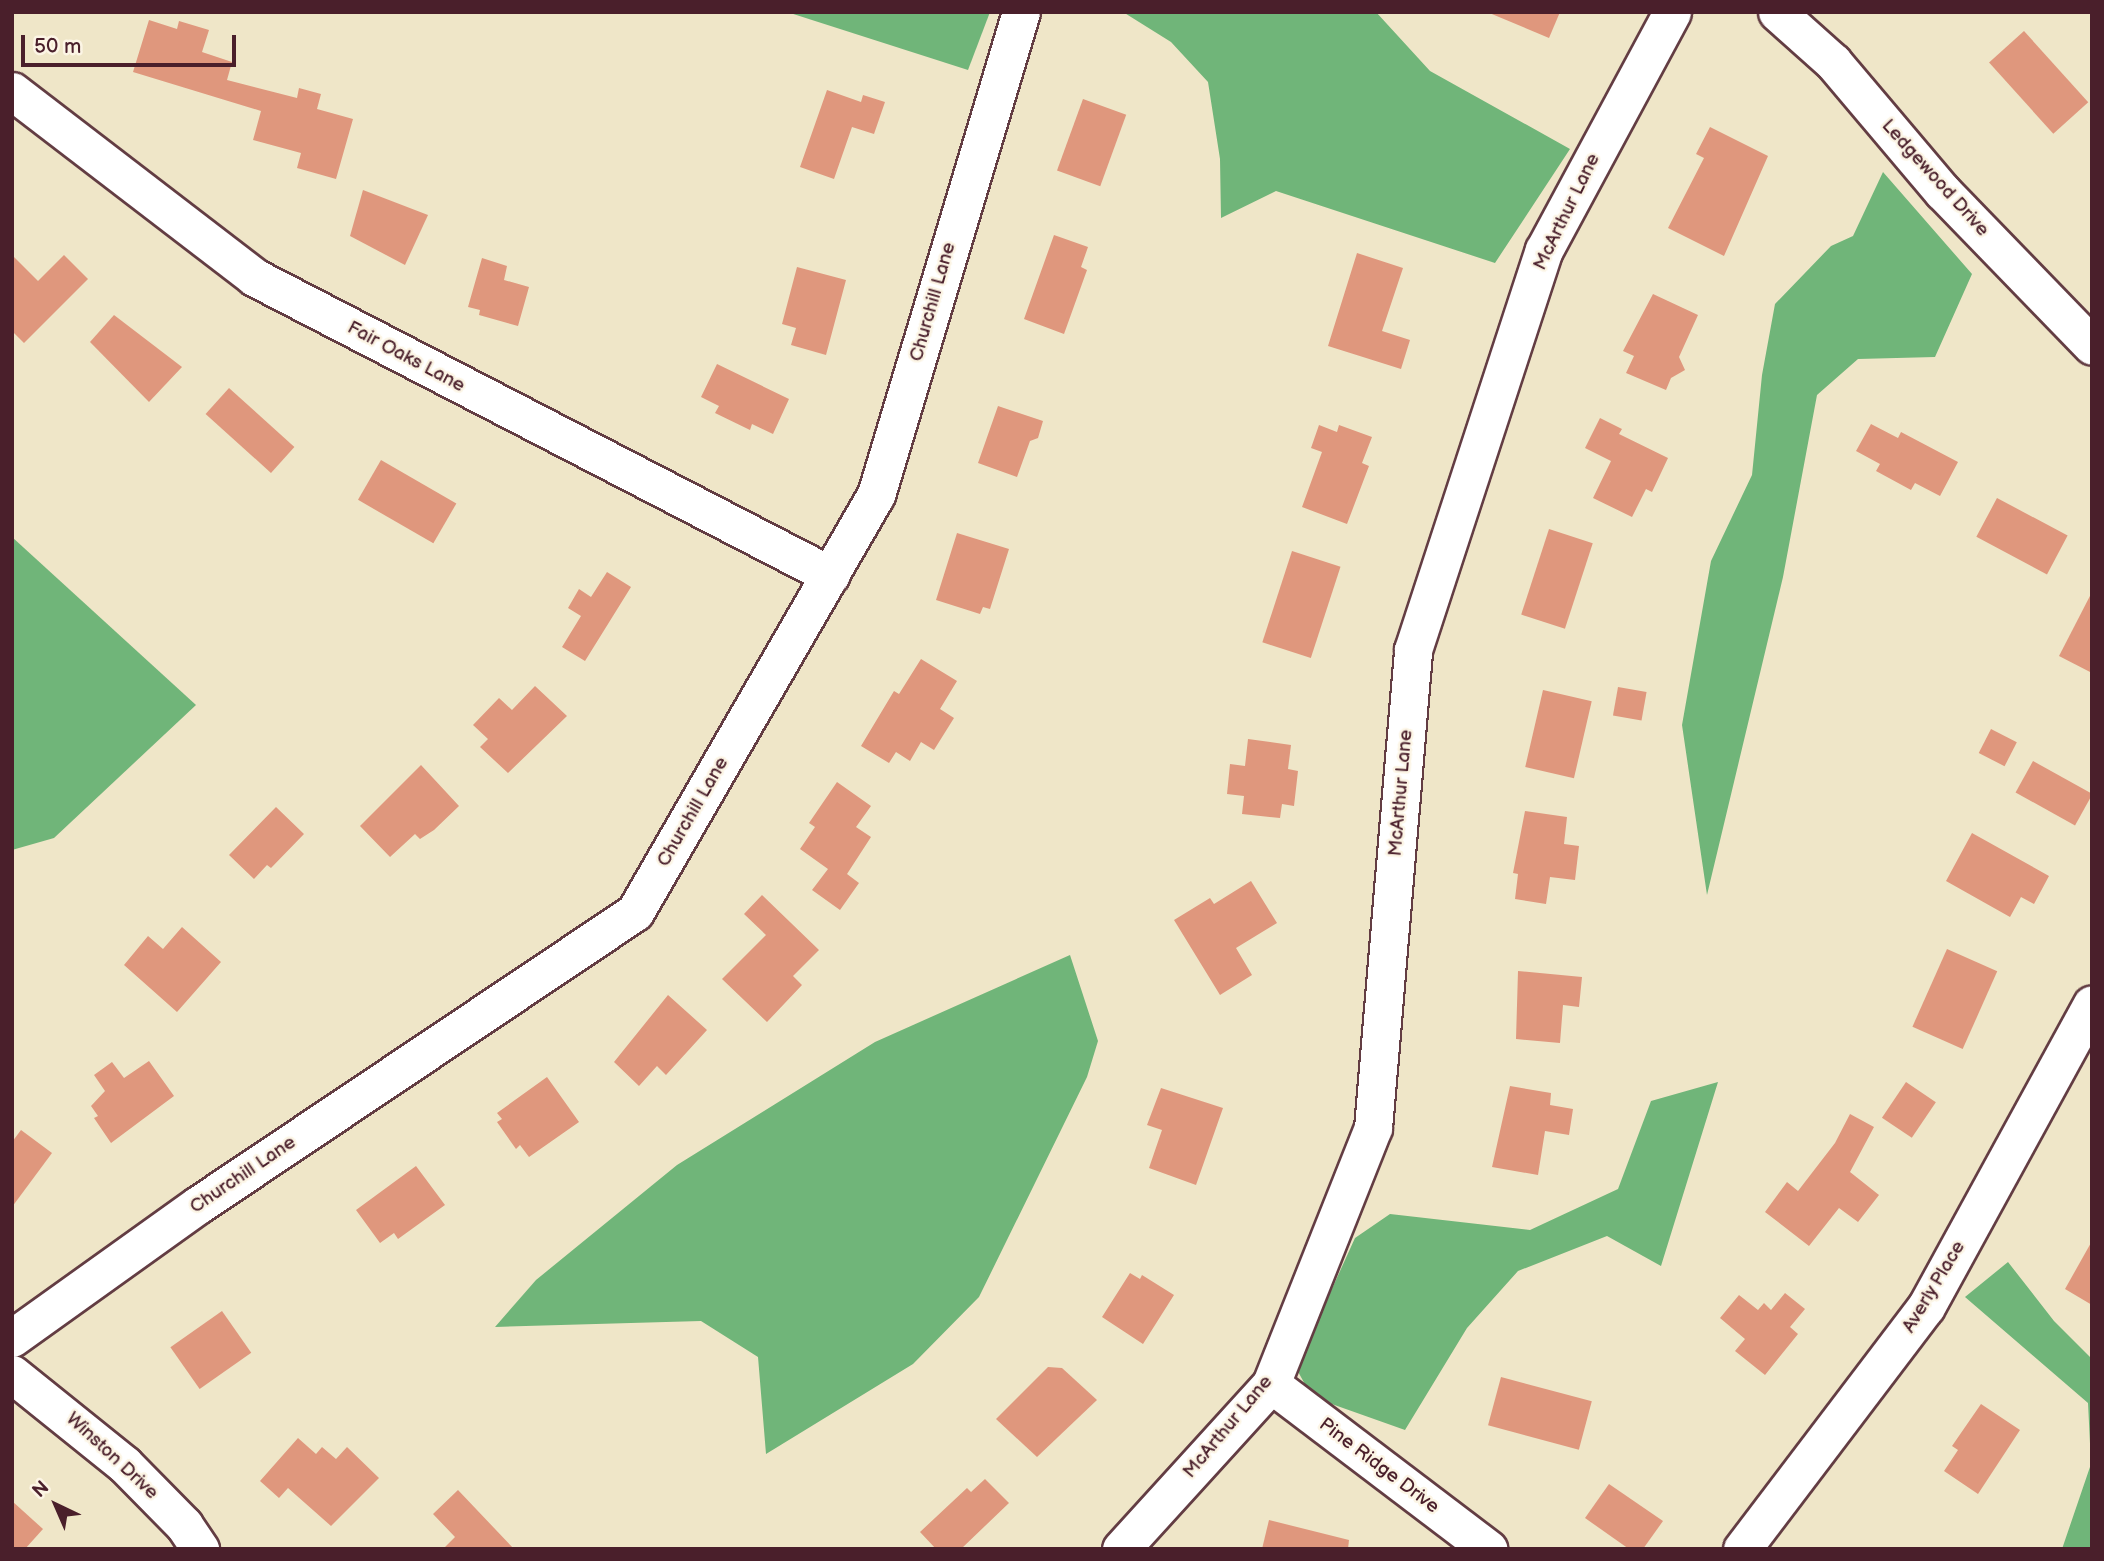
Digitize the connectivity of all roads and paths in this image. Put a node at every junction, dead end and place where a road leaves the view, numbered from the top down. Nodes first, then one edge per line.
1 (1021, 12) edge
2 (1672, 12) edge
3 (1777, 12) edge
4 (12, 91) edge
5 (2092, 346) edge
6 (830, 575) junction
7 (2092, 1004) edge
8 (12, 1338) edge
9 (12, 1374) edge
10 (1271, 1384) junction
11 (200, 1549) edge
12 (1121, 1549) edge
13 (1488, 1549) edge
14 (1742, 1549) edge

1 - 6 street, Churchill Lane
2 - 10 street, McArthur Lane
3 - 5 street, Ledgewood Drive
4 - 6 street, Fair Oaks Lane
6 - 8 street, Churchill Lane
7 - 14 street, Averly Place
9 - 11 street, Winston Drive
10 - 12 street, McArthur Lane
10 - 13 street, Pine Ridge Drive

